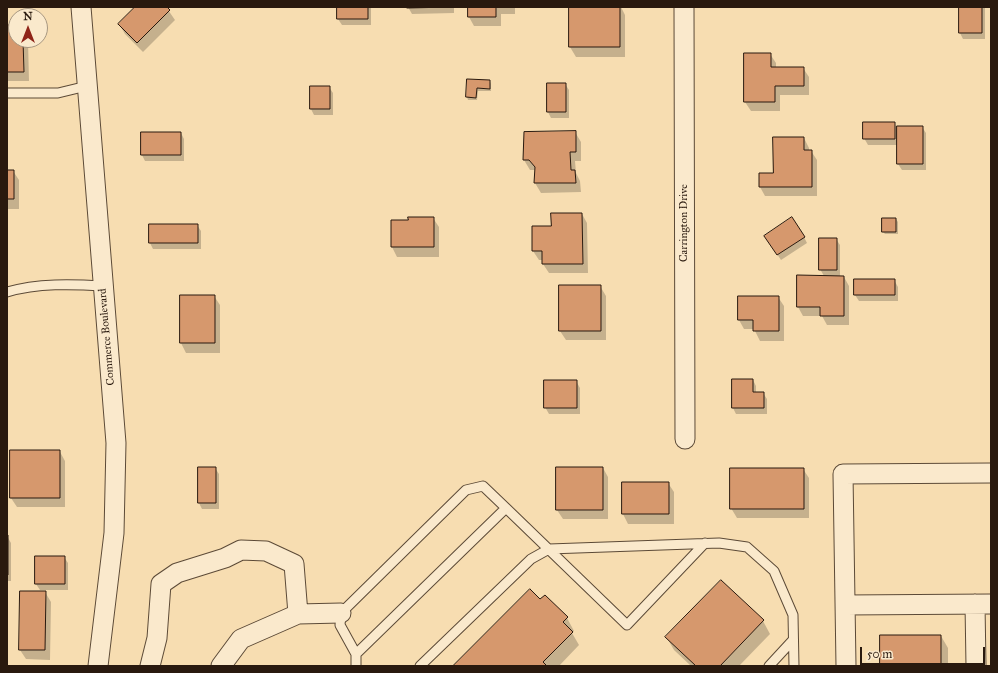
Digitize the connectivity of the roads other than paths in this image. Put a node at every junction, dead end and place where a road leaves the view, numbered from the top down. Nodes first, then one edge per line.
1 (81, 7) edge
2 (684, 7) edge
3 (87, 86) junction
4 (7, 93) edge
5 (103, 286) junction
6 (7, 292) edge
7 (685, 439) dead end
8 (991, 473) edge
9 (506, 508) junction
10 (705, 543) junction
11 (549, 550) junction
12 (983, 604) edge
13 (845, 605) junction
14 (341, 613) junction
15 (298, 614) junction
16 (794, 640) junction
17 (356, 654) junction
18 (98, 666) edge
19 (150, 666) edge
20 (221, 666) edge
21 (356, 666) edge
22 (420, 666) edge
23 (769, 666) edge
24 (794, 666) edge
25 (846, 666) edge
26 (976, 666) edge

1 - 3 street, Commerce Boulevard
2 - 7 street, Carrington Drive
3 - 4 lane
3 - 5 street, Commerce Boulevard
5 - 6 lane
5 - 18 street, Commerce Boulevard
8 - 13 street
9 - 11 lane
9 - 14 lane
9 - 17 lane
10 - 11 lane
10 - 11 lane
10 - 16 lane
11 - 22 lane
12 - 13 street
12 - 26 street
13 - 25 street
14 - 15 street
14 - 17 lane
15 - 19 street
15 - 20 street
16 - 23 lane
16 - 24 lane
17 - 21 lane

